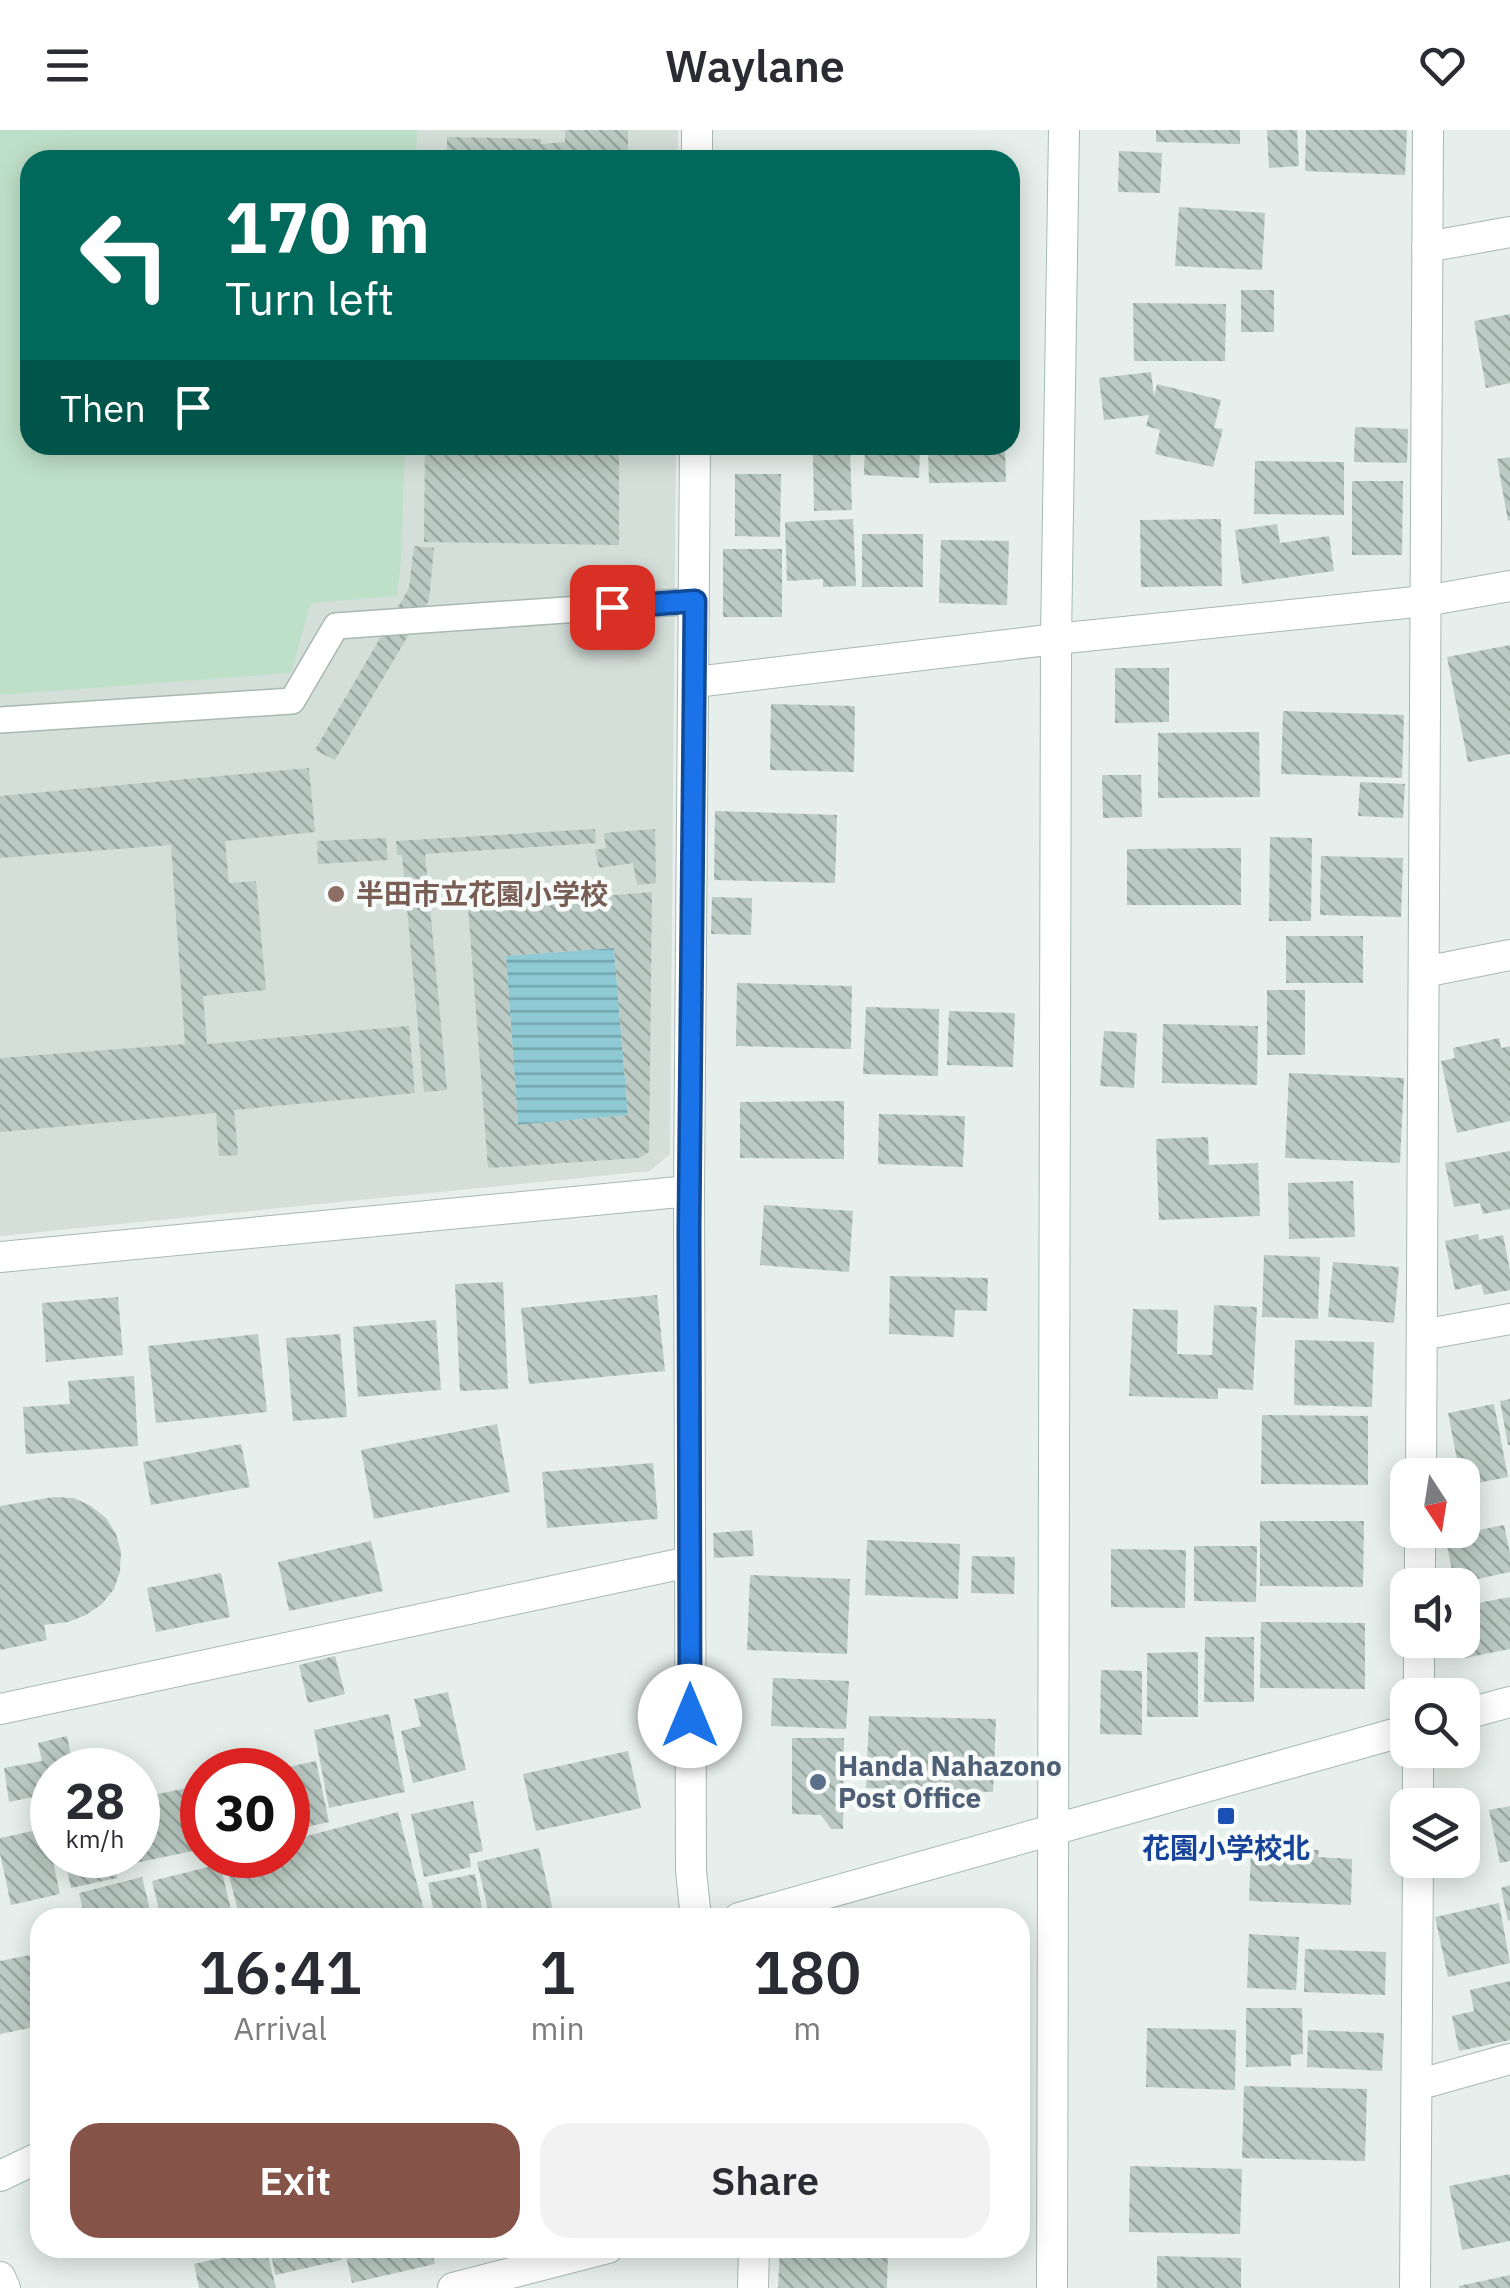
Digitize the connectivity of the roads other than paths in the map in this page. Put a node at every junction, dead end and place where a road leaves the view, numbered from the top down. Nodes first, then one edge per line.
1 (1064, 130) edge
2 (1428, 130) edge
3 (1510, 232) edge
4 (1427, 247) junction
5 (696, 455) edge
6 (1510, 586) edge
7 (695, 601) junction
8 (1425, 602) junction
9 (1056, 639) junction
10 (695, 682) junction
11 (0, 720) edge
12 (1510, 955) edge
13 (1424, 972) junction
14 (690, 1191) junction
15 (0, 1257) edge
16 (1510, 1319) edge
17 (1422, 1335) junction
18 (1421, 1458) edge
19 (689, 1562) junction
20 (1510, 1702) edge
21 (0, 1709) edge
22 (1480, 1710) edge
23 (1390, 1735) edge
24 (1054, 1831) junction
25 (1418, 1878) edge
26 (695, 1908) edge
27 (775, 1908) edge
28 (1510, 2059) edge
29 (1417, 2085) junction
30 (30, 2162) edge
31 (0, 2176) edge
32 (569, 2258) edge
33 (754, 2258) edge
34 (0, 2276) edge
35 (5, 2288) edge
36 (453, 2288) edge
37 (753, 2288) edge
38 (1052, 2288) edge
39 (1415, 2288) edge

1 - 9 street
2 - 4 street
3 - 4 street
4 - 8 street
5 - 7 street
6 - 8 street
7 - 10 street
7 - 11 lane
8 - 9 street
8 - 13 street
9 - 10 street
9 - 24 street
10 - 14 street
12 - 13 street
13 - 17 street
14 - 15 street
14 - 19 street
16 - 17 street
17 - 18 street
19 - 21 street
19 - 26 street
20 - 22 street
23 - 24 street
24 - 27 street
24 - 38 street
25 - 29 street
28 - 29 street
29 - 39 street
30 - 31 street
32 - 36 street
33 - 37 street
34 - 35 street

